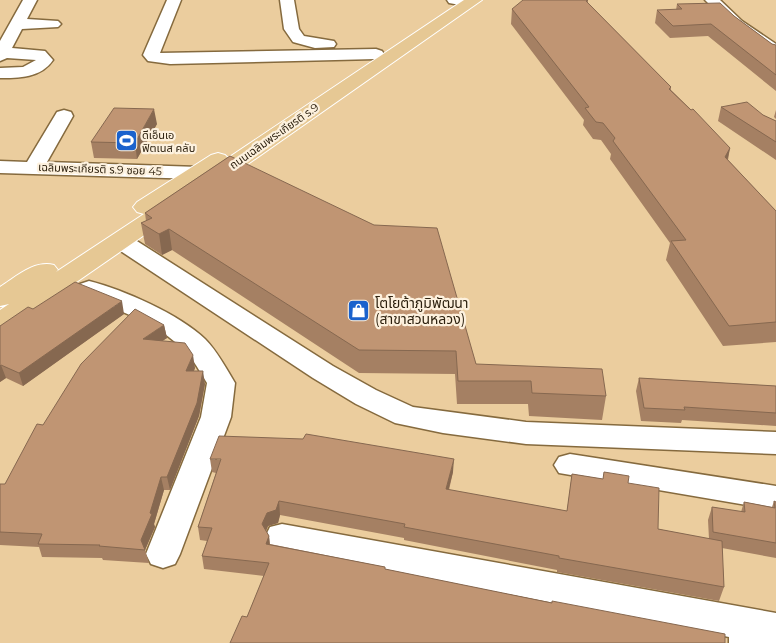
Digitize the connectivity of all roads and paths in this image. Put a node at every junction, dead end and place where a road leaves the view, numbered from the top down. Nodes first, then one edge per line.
1 (30, 0) edge
2 (174, 0) edge
3 (287, 0) edge
4 (454, 0) edge
5 (460, 0) edge
6 (474, 0) edge
7 (712, 0) edge
8 (0, 19) edge
9 (20, 21) junction
10 (53, 24) dead end
11 (383, 49) junction
12 (776, 52) edge
13 (1, 54) edge
14 (0, 73) edge
15 (64, 116) dead end
16 (0, 167) edge
17 (33, 168) junction
18 (199, 173) junction
19 (120, 241) junction
20 (66, 278) junction
21 (0, 298) edge
22 (0, 322) edge
23 (776, 443) edge
24 (570, 465) dead end
25 (776, 498) edge
26 (282, 537) dead end
27 (163, 554) dead end
28 (757, 632) edge

1 - 9 street
2 - 11 street
3 - 11 street
4 - 5 street
5 - 11 main road, ถนนเฉลิมพระเกียรติ ร.9
6 - 19 main road, ถนนเฉลิมพระเกียรติ ร.9
7 - 12 street
8 - 9 street
9 - 10 street
9 - 13 street
11 - 18 main road, ถนนเฉลิมพระเกียรติ ร.9
13 - 14 street
15 - 17 street
16 - 17 street, เฉลิมพระเกียรติ ร.9 ซอย 45
17 - 18 street, เฉลิมพระเกียรติ ร.9 ซอย 45
18 - 21 main road, ถนนเฉลิมพระเกียรติ ร.9
19 - 20 main road, ถนนเฉลิมพระเกียรติ ร.9
19 - 23 street
20 - 22 main road, ถนนเฉลิมพระเกียรติ ร.9
20 - 27 street
24 - 25 street
26 - 28 street

